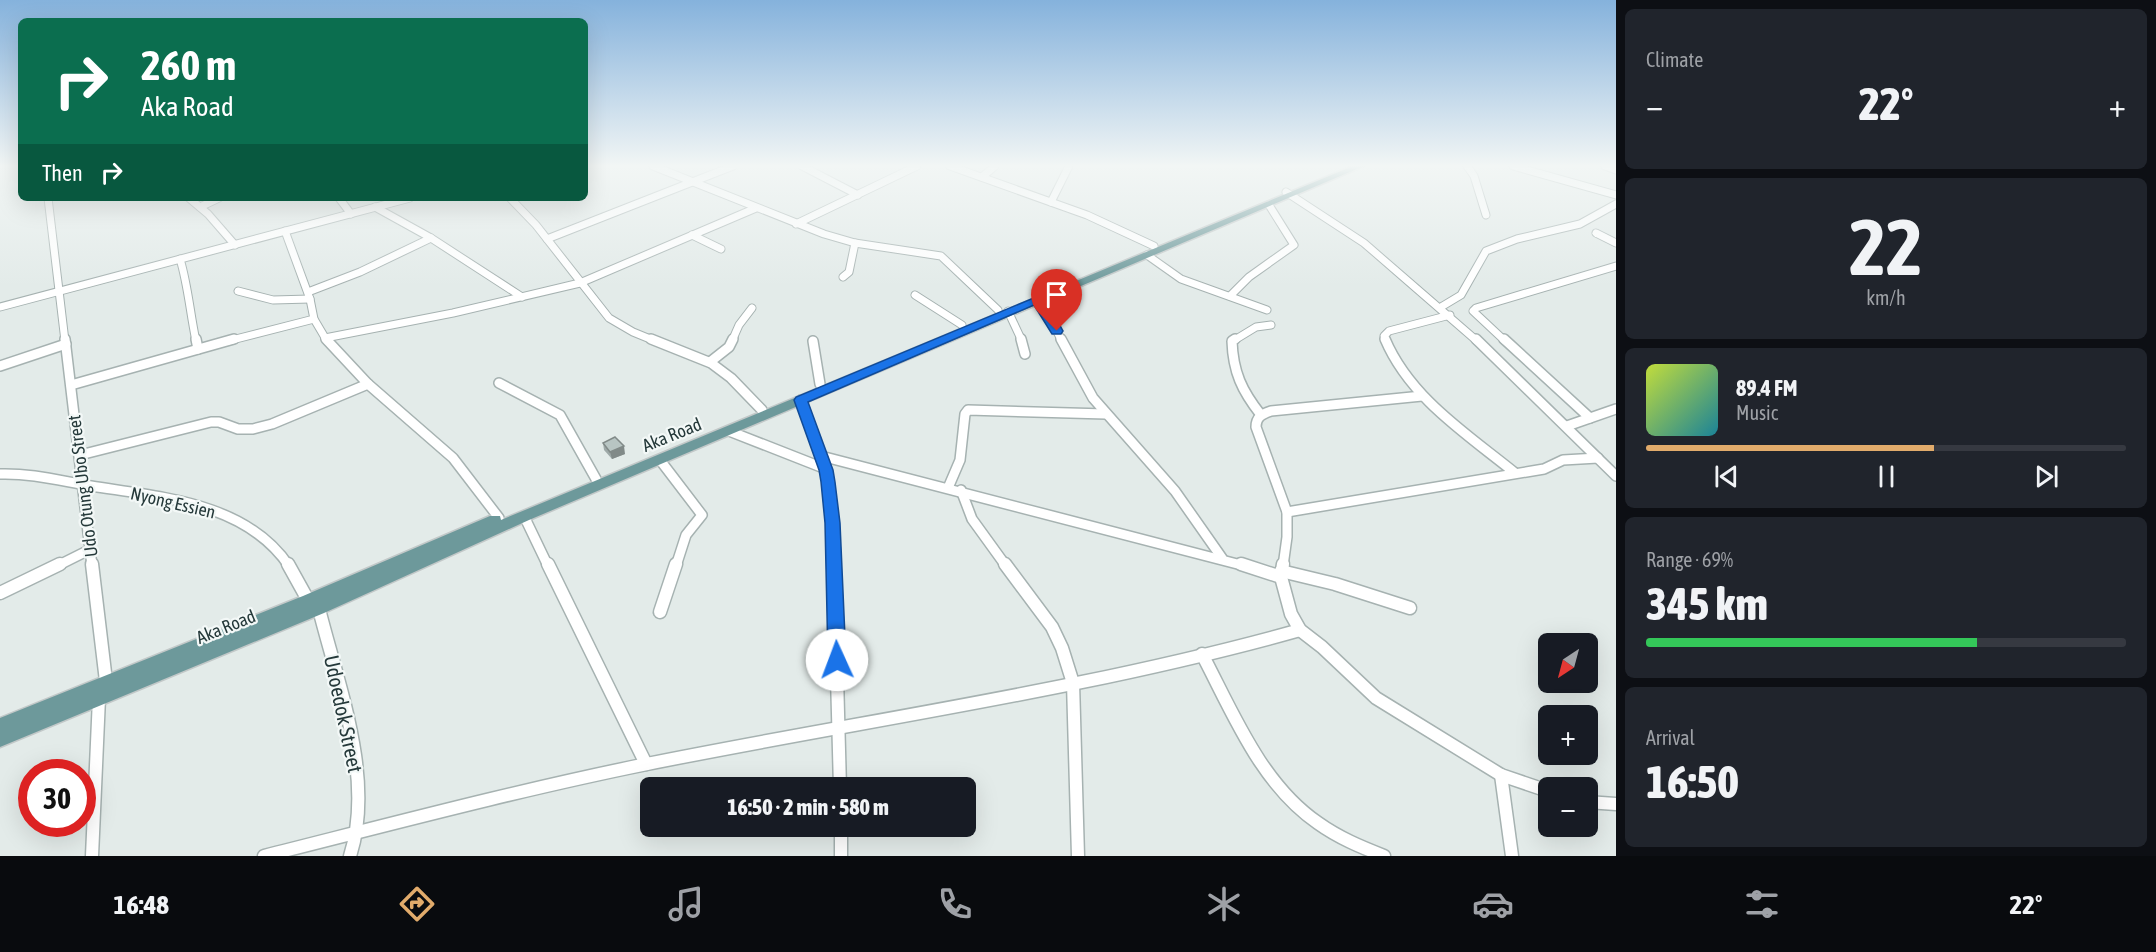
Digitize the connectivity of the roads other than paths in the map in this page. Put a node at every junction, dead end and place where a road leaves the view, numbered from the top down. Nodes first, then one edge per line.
1 (49, 206) edge
2 (345, 206) edge
3 (379, 206) edge
4 (517, 206) edge
5 (634, 206) edge
6 (751, 206) edge
7 (831, 206) edge
8 (1062, 206) edge
9 (1258, 206) edge
10 (1267, 206) edge
11 (1270, 206) edge
12 (1309, 206) edge
13 (1483, 206) edge
14 (1612, 206) edge
15 (200, 207) edge
16 (375, 207) junction
17 (756, 208) junction
18 (351, 214) junction
19 (1486, 215) dead end
20 (796, 224) junction
21 (285, 231) junction
22 (1596, 233) dead end
23 (692, 235) junction
24 (431, 238) junction
25 (547, 239) junction
26 (855, 243) junction
27 (1616, 243) edge
28 (235, 245) junction
29 (721, 249) dead end
30 (1150, 251) junction
31 (180, 259) junction
32 (1616, 266) edge
33 (843, 277) dead end
34 (580, 282) junction
35 (58, 291) junction
36 (238, 291) dead end
37 (915, 295) dead end
38 (309, 296) junction
39 (1230, 296) junction
40 (522, 297) junction
41 (1036, 300) junction
42 (1254, 305) junction
43 (0, 307) edge
44 (1441, 307) junction
45 (752, 308) dead end
46 (1267, 310) dead end
47 (1003, 311) junction
48 (1450, 315) junction
49 (314, 319) junction
50 (962, 325) junction
51 (325, 338) junction
52 (813, 341) dead end
53 (66, 344) junction
54 (198, 349) junction
55 (1025, 354) dead end
56 (710, 362) junction
57 (0, 366) edge
58 (499, 383) dead end
59 (368, 384) junction
60 (820, 384) junction
61 (71, 385) junction
62 (1422, 396) junction
63 (801, 400) junction
64 (762, 410) junction
65 (1616, 410) edge
66 (1106, 414) junction
67 (1261, 415) junction
68 (1590, 418) junction
69 (1567, 426) junction
70 (729, 431) junction
71 (80, 455) junction
72 (821, 456) junction
73 (1598, 458) junction
74 (660, 460) junction
75 (826, 470) junction
76 (1515, 473) junction
77 (0, 474) edge
78 (1616, 476) edge
79 (596, 479) junction
80 (83, 485) junction
81 (948, 488) junction
82 (962, 490) junction
83 (1287, 512) junction
84 (524, 516) junction
85 (499, 518) junction
86 (91, 549) junction
87 (1222, 558) junction
88 (1281, 574) junction
89 (0, 593) edge
90 (308, 600) junction
91 (1410, 608) dead end
92 (319, 609) junction
93 (660, 612) dead end
94 (1300, 630) junction
95 (1202, 654) junction
96 (106, 681) junction
97 (1072, 683) junction
98 (99, 698) junction
99 (0, 726) edge
100 (839, 728) junction
101 (0, 739) edge
102 (646, 764) junction
103 (1502, 775) junction
104 (840, 777) edge
105 (1538, 788) edge
106 (1598, 803) edge
107 (1616, 804) edge
108 (357, 834) junction
109 (841, 837) edge
110 (92, 856) edge
111 (264, 856) edge
112 (350, 856) edge
113 (841, 856) edge
114 (1078, 856) edge
115 (1384, 856) edge
116 (1512, 856) edge

1 - 35 street, Udo Otung Ubo Street
2 - 18 street
3 - 16 street
4 - 25 street
5 - 25 street
6 - 17 street
7 - 20 street
8 - 30 street
9 - 30 main road, Aka Road
10 - 30 main road, Aka Road
11 - 39 street
12 - 44 street
13 - 19 street
14 - 44 street
15 - 28 street
16 - 18 street
16 - 24 street
17 - 20 street
17 - 23 street
18 - 21 street
20 - 26 street
21 - 28 street
21 - 38 street
22 - 27 street
23 - 29 street
23 - 34 street
24 - 38 street
24 - 40 street
25 - 34 street
26 - 33 street
26 - 47 street
28 - 31 street
30 - 39 street
30 - 41 main road, Aka Road
30 - 47 main road, Aka Road
31 - 35 street
31 - 54 street
32 - 68 street
34 - 40 street
34 - 56 street
35 - 43 street
35 - 53 street, Udo Otung Ubo Street
36 - 38 street
37 - 50 street
38 - 49 street
39 - 42 street
40 - 51 street
41 - 47 main road, Aka Road
41 - 66 street
42 - 46 street
42 - 67 street
44 - 48 street
45 - 56 street
47 - 50 main road, Aka Road
47 - 55 street
47 - 63 main road, Aka Road
48 - 62 street
48 - 69 street
49 - 51 street
49 - 54 street
50 - 60 main road, Aka Road
51 - 59 street
52 - 60 street
53 - 57 street
53 - 61 street, Udo Otung Ubo Street
54 - 61 street
56 - 64 street
58 - 79 street
59 - 71 street
59 - 85 street
60 - 64 main road, Aka Road
61 - 71 street, Udo Otung Ubo Street
62 - 67 street
62 - 76 street
63 - 70 main road, Aka Road
63 - 72 street
64 - 79 main road, Aka Road
65 - 68 street
66 - 81 street
66 - 87 street
67 - 83 street
68 - 69 street
69 - 73 street
70 - 74 main road, Aka Road
70 - 75 street
71 - 80 street, Udo Otung Ubo Street
72 - 75 street
72 - 81 street
73 - 76 street
73 - 78 street
74 - 84 main road, Aka Road
74 - 93 street
75 - 100 street
76 - 83 street
77 - 80 street, Nyong Essien
79 - 85 main road, Aka Road
80 - 86 street, Udo Otung Ubo Street
80 - 90 street, Nyong Essien
81 - 82 street
82 - 87 street
82 - 97 street
83 - 88 street
84 - 92 main road, Aka Road
84 - 102 street
85 - 90 main road, Aka Road
86 - 89 street
86 - 96 street, Udo Otung Ubo Street
87 - 88 street
88 - 91 street
88 - 94 street
90 - 96 main road, Aka Road
92 - 98 main road, Aka Road
92 - 108 street, Udoedok Street
94 - 95 street
94 - 103 street
95 - 97 street
95 - 115 street
96 - 99 main road, Aka Road
97 - 100 street
97 - 114 street
98 - 101 main road, Aka Road
98 - 110 street
100 - 102 street
100 - 104 street
102 - 108 street
103 - 105 street
103 - 116 street
106 - 107 street
108 - 111 street
108 - 112 street, Udoedok Street
109 - 113 street

